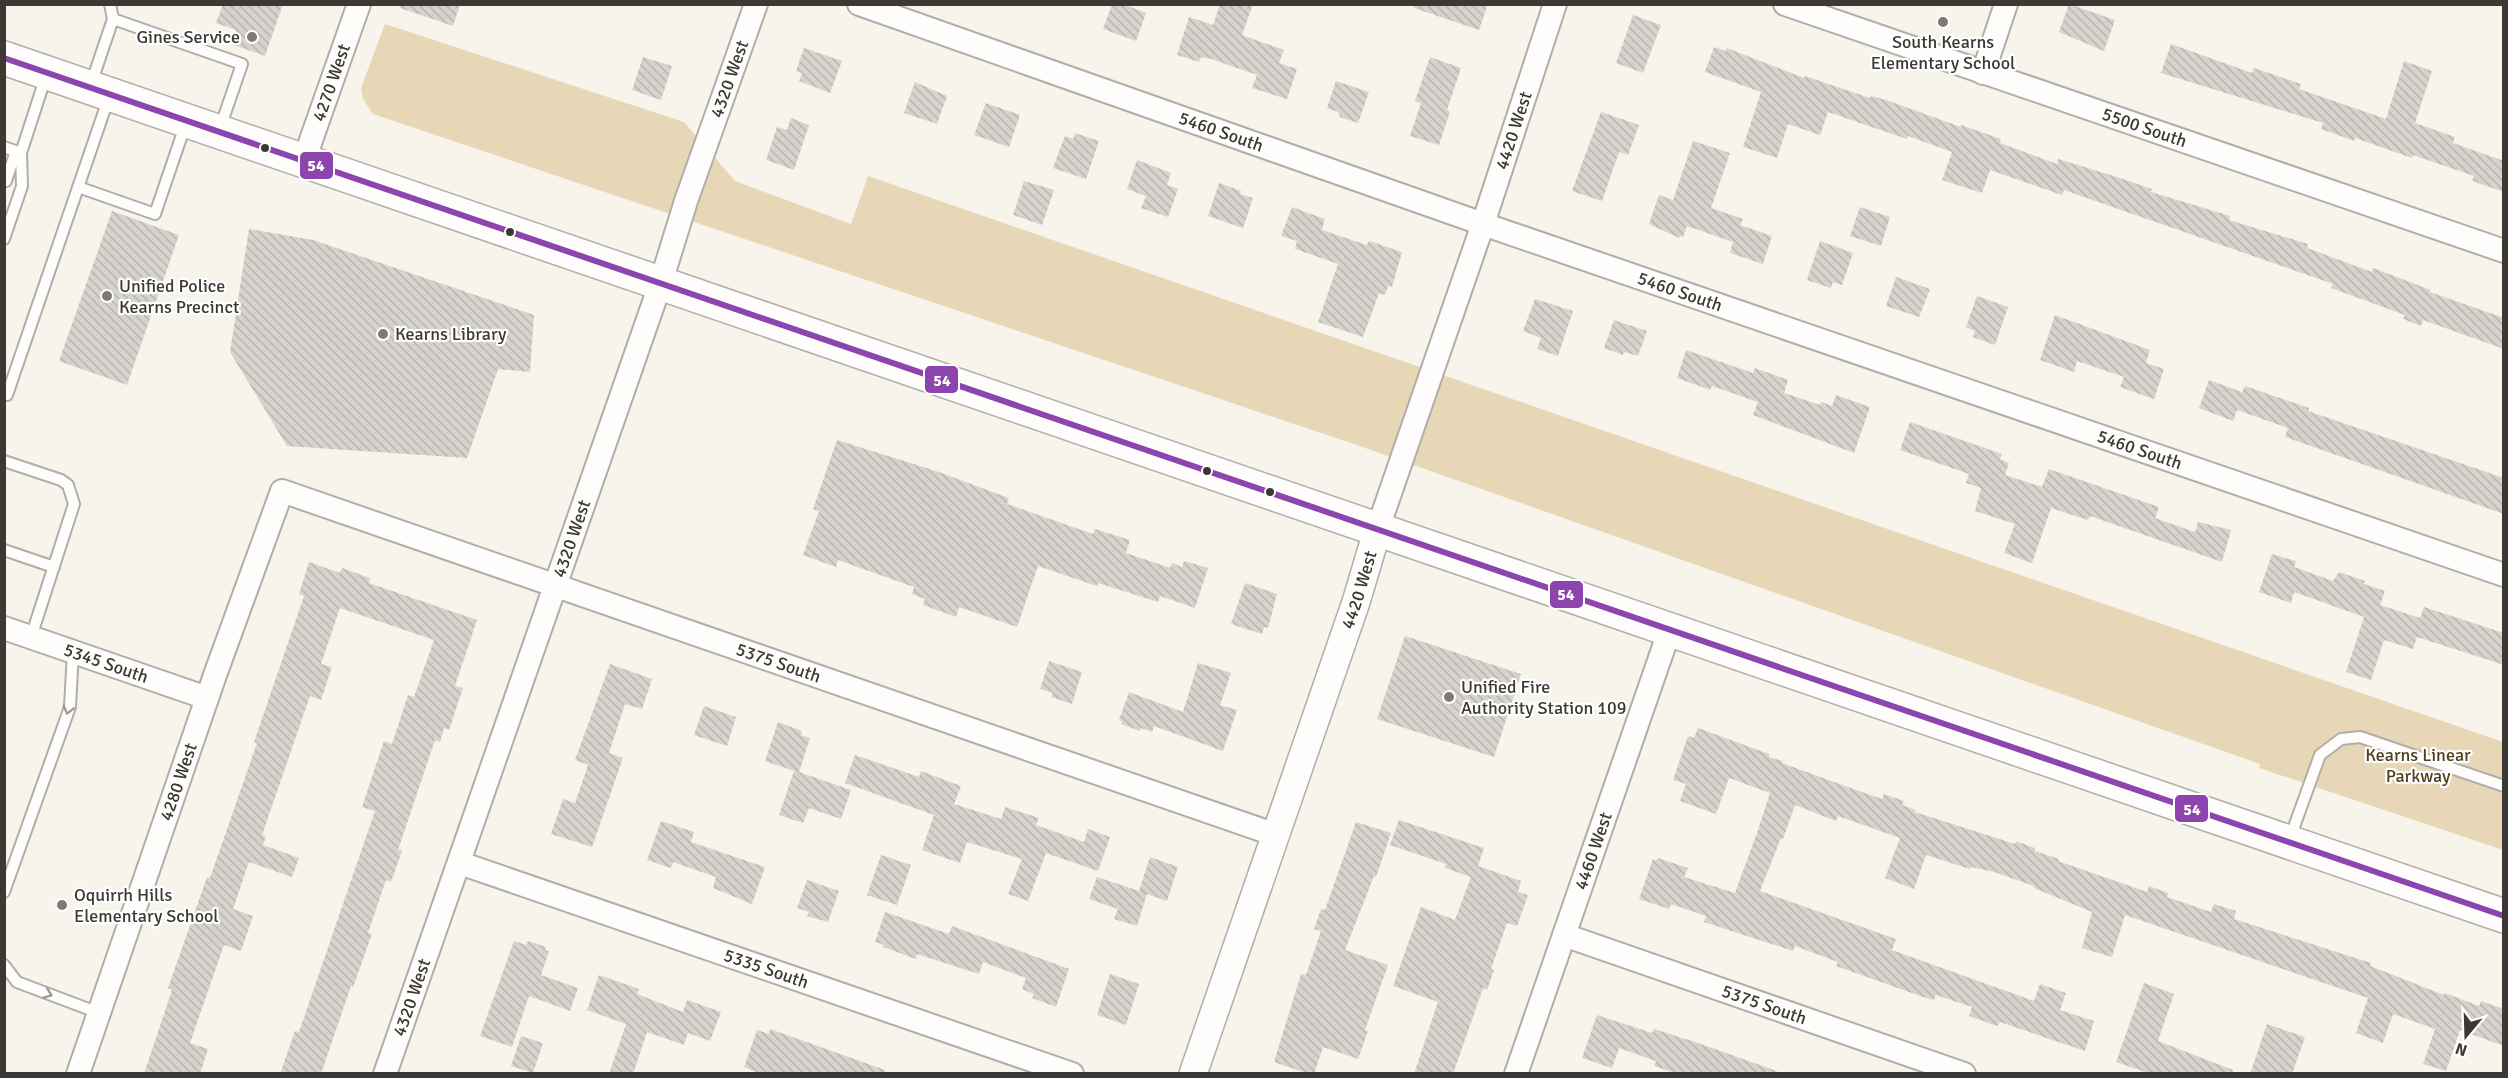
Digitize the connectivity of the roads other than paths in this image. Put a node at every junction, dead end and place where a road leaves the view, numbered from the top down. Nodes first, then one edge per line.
1 (110, 4) edge
2 (359, 4) edge
3 (756, 4) edge
4 (859, 4) edge
5 (1555, 4) edge
6 (1785, 4) edge
7 (2006, 4) edge
8 (113, 19) junction
9 (4, 58) edge
10 (48, 72) junction
11 (1983, 73) junction
12 (100, 90) junction
13 (187, 120) junction
14 (218, 131) junction
15 (4, 147) edge
16 (19, 152) junction
17 (304, 160) junction
18 (6, 181) edge
19 (78, 187) junction
20 (1483, 224) junction
21 (4, 239) edge
22 (2504, 251) edge
23 (662, 282) junction
24 (5, 397) edge
25 (4, 461) edge
26 (282, 491) joint
27 (1378, 528) junction
28 (4, 550) edge
29 (54, 567) junction
30 (2504, 575) edge
31 (556, 586) junction
32 (4, 628) edge
33 (1670, 629) junction
34 (31, 637) junction
35 (74, 652) junction
36 (207, 698) junction
37 (2504, 786) edge
38 (1276, 836) junction
39 (2289, 842) junction
40 (460, 862) junction
41 (4, 892) edge
42 (2504, 916) edge
43 (1564, 935) junction
44 (4, 965) edge
45 (99, 1013) junction
46 (78, 1074) edge
47 (385, 1074) edge
48 (1072, 1074) edge
49 (1193, 1074) edge
50 (1516, 1074) edge
51 (1964, 1074) edge

1 - 8 lane
2 - 17 street, 4270 West
3 - 23 street, 4320 West
4 - 20 street, 5460 South
5 - 20 street, 4420 West
6 - 11 street, 5500 South
7 - 11 street
8 - 12 lane
8 - 14 lane
9 - 10 main road
10 - 12 main road
10 - 16 lane
11 - 22 street, 5500 South
12 - 13 main road
12 - 19 lane
13 - 14 main road
13 - 19 lane
14 - 17 main road
15 - 16 lane
16 - 18 lane
16 - 21 lane
17 - 23 main road
19 - 24 lane
20 - 27 street, 4420 West
20 - 30 street, 5460 South
23 - 27 main road
23 - 31 street, 4320 West
25 - 29 lane
26 - 31 street, 5375 South
26 - 36 street, 4280 West
27 - 33 main road
27 - 38 street, 4420 West
28 - 29 lane
29 - 34 lane
31 - 38 street, 5375 South
31 - 40 street, 4320 West
32 - 34 street, 5345 South
33 - 39 main road
33 - 43 street, 4460 West
34 - 35 street, 5345 South
35 - 36 street, 5345 South
35 -> 41 lane
36 - 45 street, 4280 West
37 - 39 lane
38 - 49 street, 4420 West
39 - 42 main road
40 - 47 street, 4320 West
40 - 48 street, 5335 South
43 - 50 street, 4460 West
43 - 51 street, 5375 South
44 -> 45 lane
45 - 46 street, 4280 West

